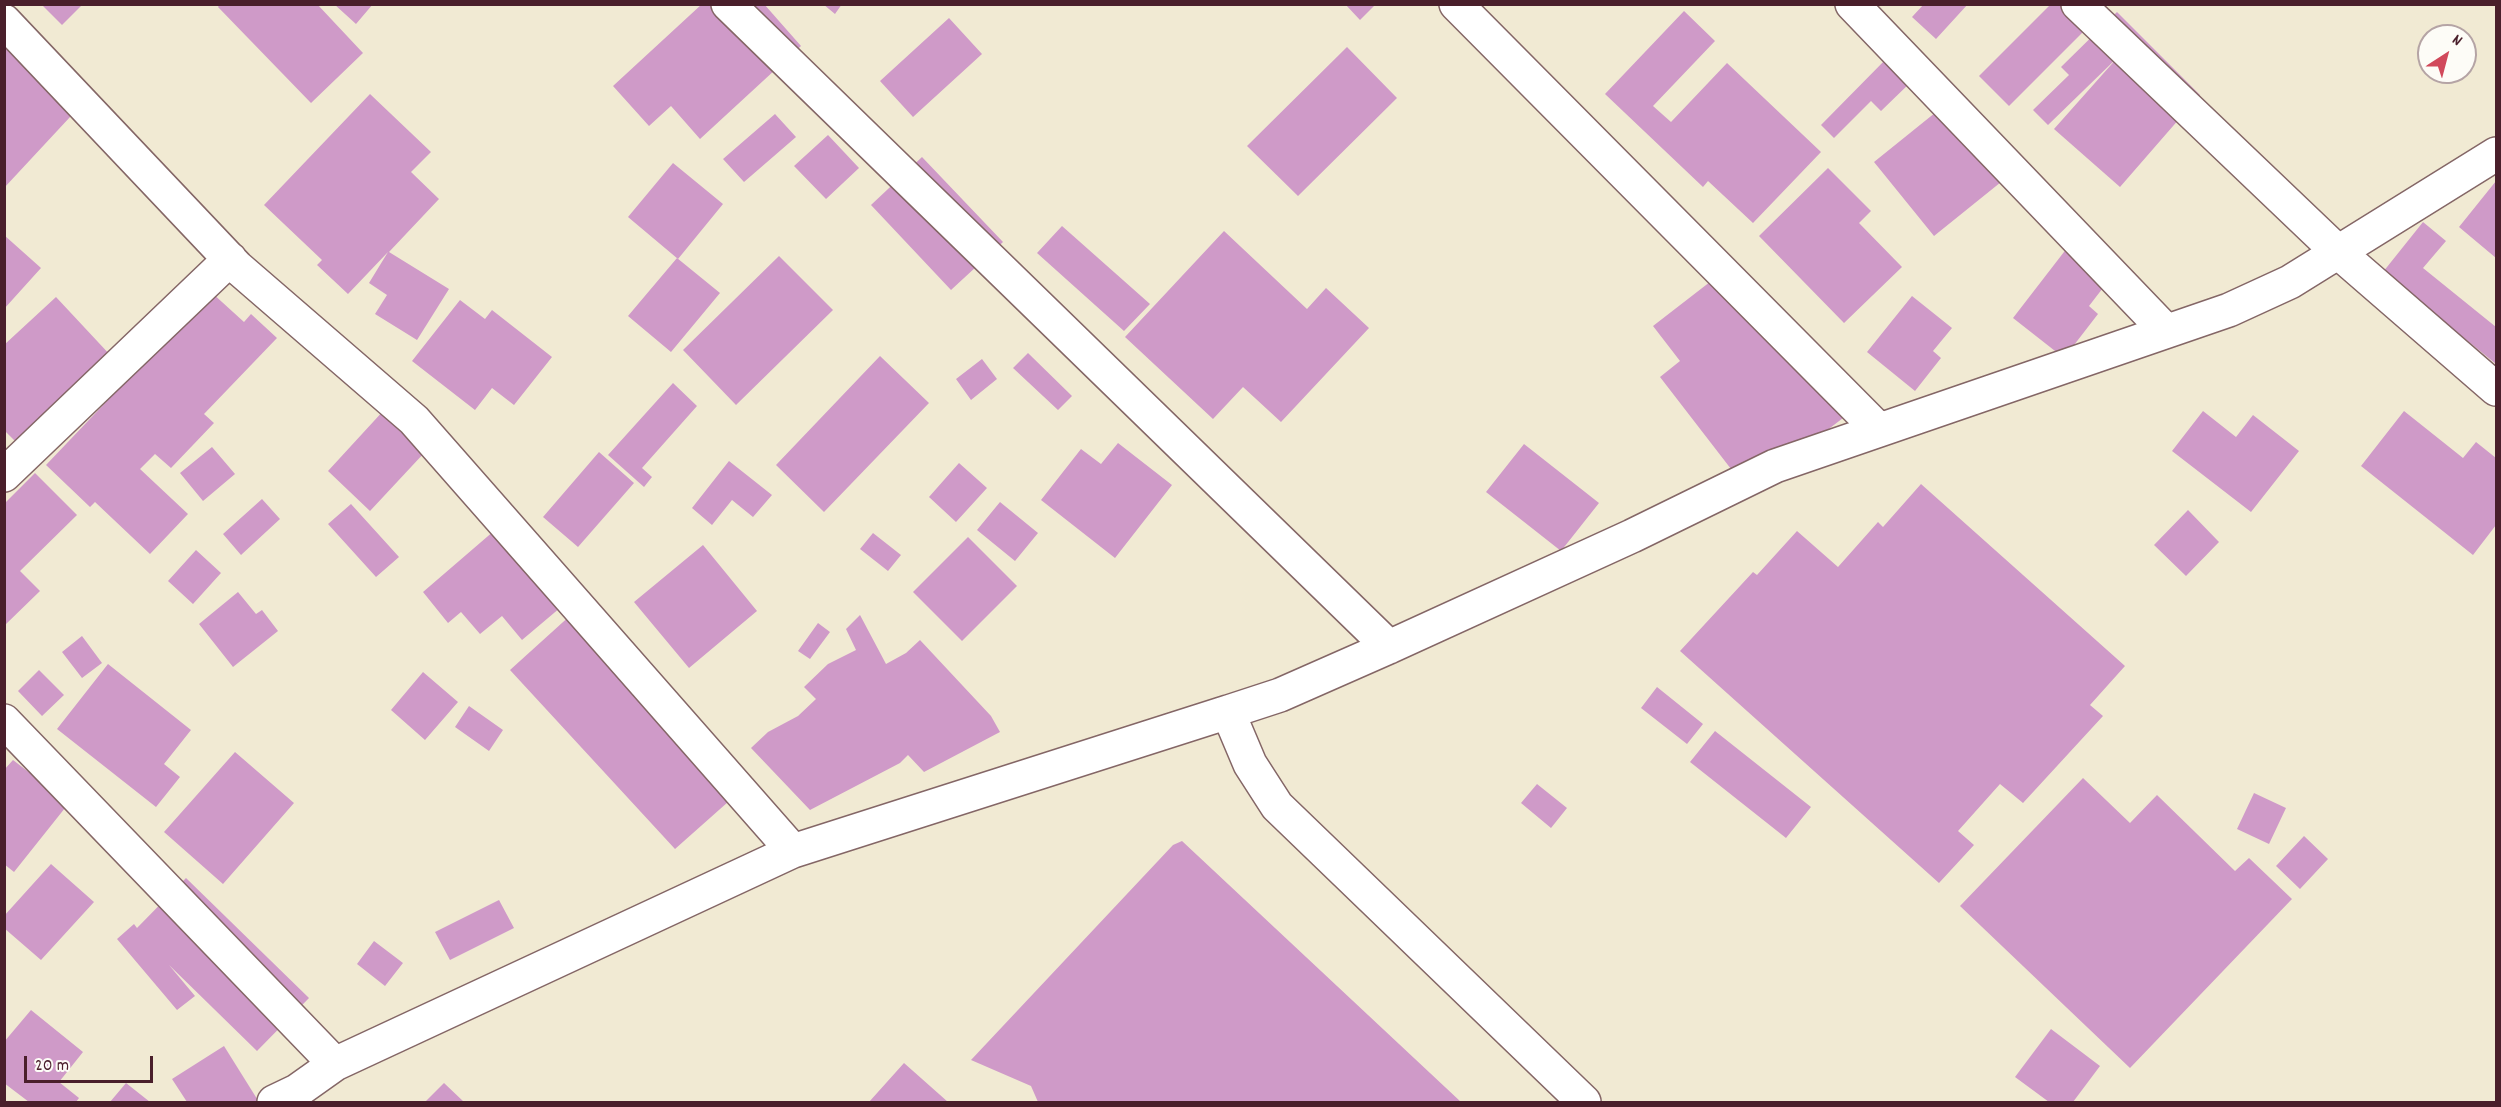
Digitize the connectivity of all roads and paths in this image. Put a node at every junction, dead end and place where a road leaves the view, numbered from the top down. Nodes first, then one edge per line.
1 (728, 4) edge
2 (1456, 4) edge
3 (1852, 4) edge
4 (2078, 4) edge
5 (4, 21) edge
6 (2496, 154) edge
7 (2338, 252) junction
8 (230, 259) junction
9 (2166, 331) junction
10 (2496, 389) edge
11 (1879, 430) junction
12 (4, 475) edge
13 (1389, 647) junction
14 (1228, 712) junction
15 (4, 721) edge
16 (793, 851) junction
17 (335, 1064) junction
18 (274, 1102) edge
19 (1584, 1102) edge

1 - 13 street
2 - 11 street
3 - 9 street
4 - 7 street
5 - 8 street
6 - 7 street
7 - 9 street
7 - 10 street
8 - 12 street
8 - 16 street
9 - 11 street
11 - 13 street
13 - 14 street
14 - 16 street
14 - 19 street
15 - 17 street
16 - 17 street
17 - 18 street

